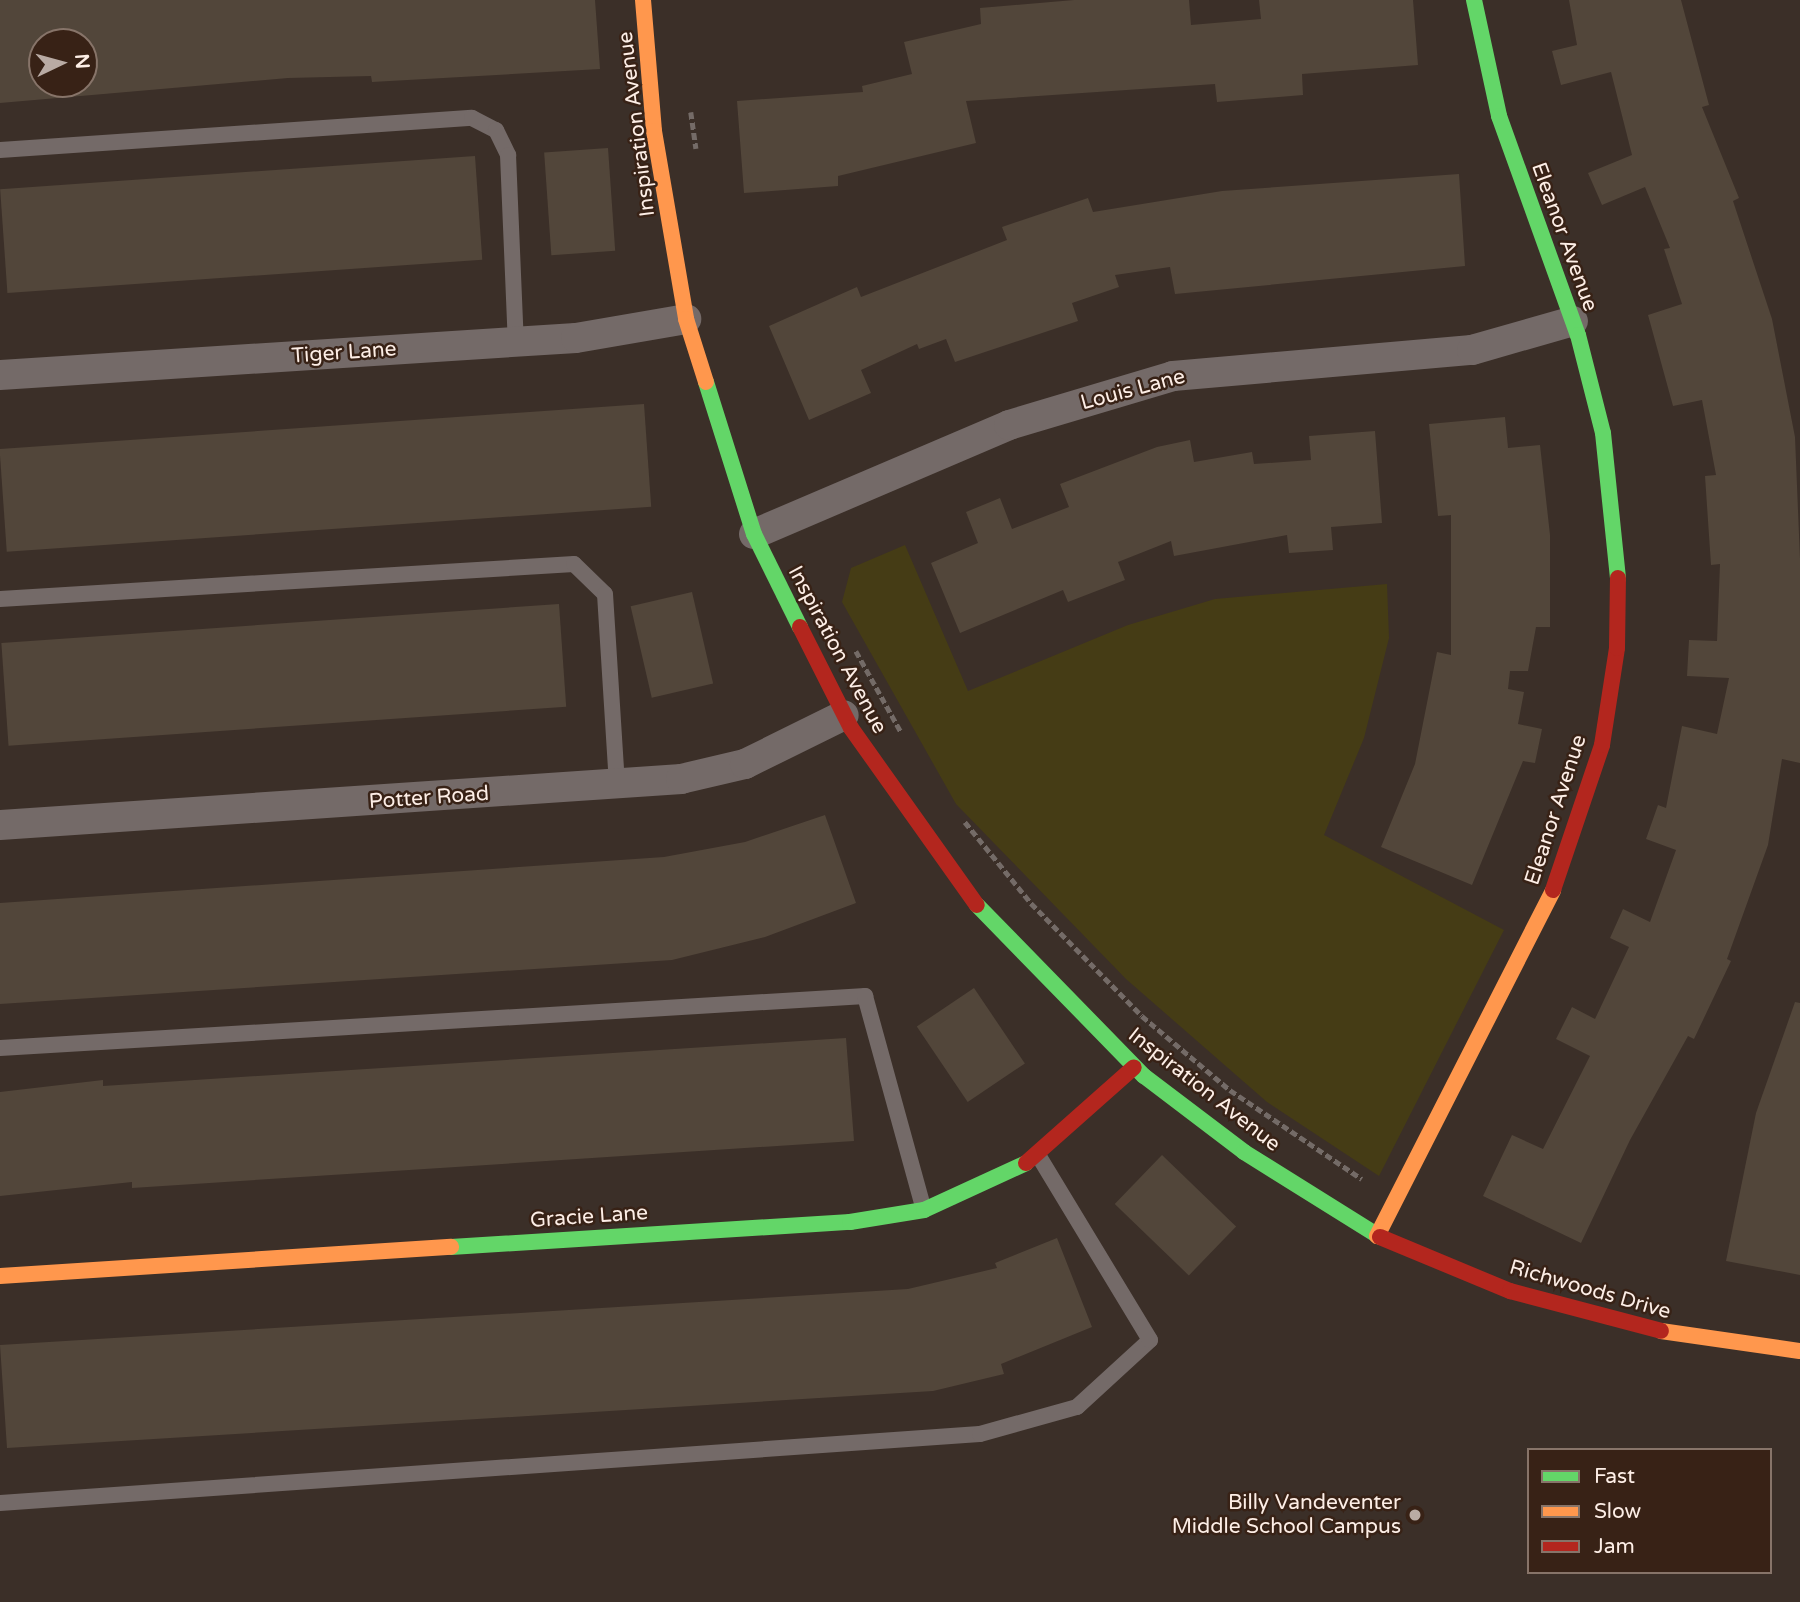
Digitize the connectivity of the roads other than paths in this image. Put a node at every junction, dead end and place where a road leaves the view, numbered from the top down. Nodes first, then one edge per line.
1 (643, 0) edge
2 (1474, 0) edge
3 (0, 150) edge
4 (686, 319) junction
5 (1573, 321) junction
6 (516, 342) junction
7 (0, 375) edge
8 (754, 534) junction
9 (0, 599) edge
10 (844, 715) junction
11 (617, 786) junction
12 (0, 825) edge
13 (0, 1048) edge
14 (1133, 1067) junction
15 (1039, 1157) junction
16 (924, 1210) junction
17 (1377, 1236) junction
18 (0, 1276) edge
19 (1800, 1351) edge
20 (0, 1503) edge

1 - 4 street, Inspiration Avenue
2 - 5 street, Eleanor Avenue
3 - 6 lane
4 - 6 street, Tiger Lane
4 - 8 street, Inspiration Avenue
5 - 8 street, Louis Lane
5 - 17 street, Eleanor Avenue
6 - 7 street, Tiger Lane
8 - 10 street, Inspiration Avenue
9 - 11 lane
10 - 11 street, Potter Road
10 - 14 street, Inspiration Avenue
11 - 12 street, Potter Road
13 - 16 lane
14 - 15 street, Gracie Lane
14 - 17 street, Inspiration Avenue
15 - 16 street, Gracie Lane
15 - 20 lane
16 - 18 street, Gracie Lane
17 - 19 street, Richwoods Drive

